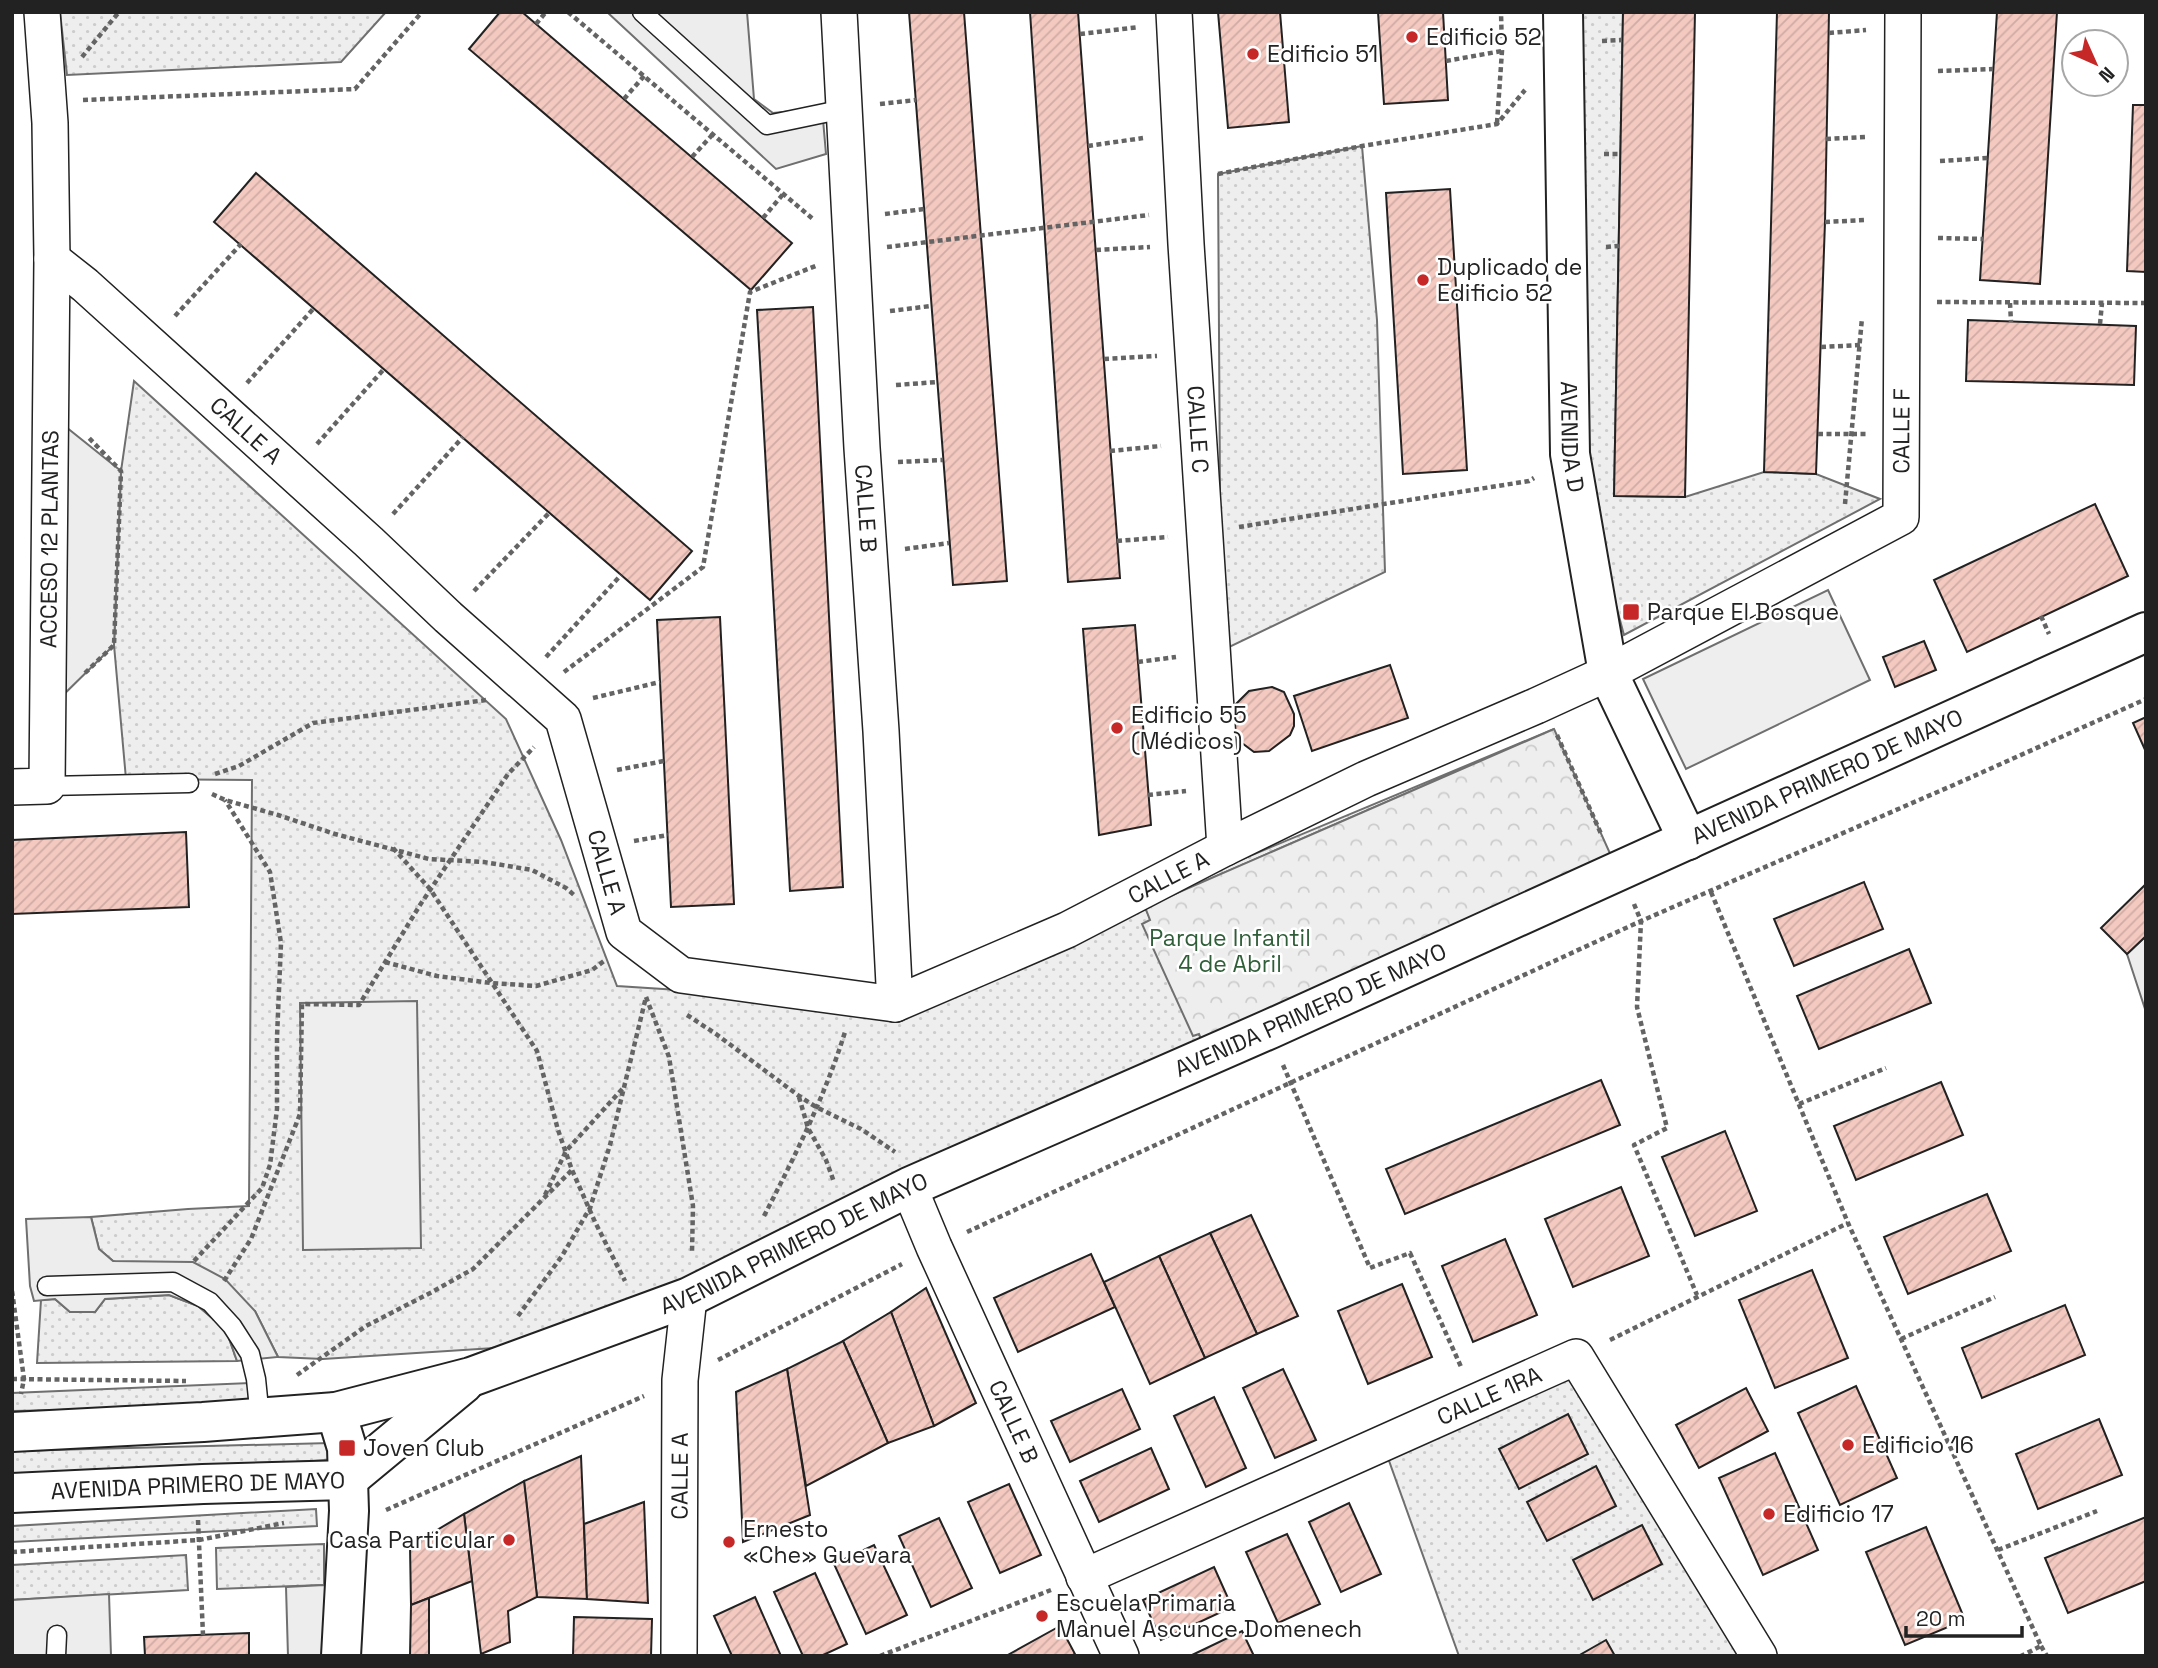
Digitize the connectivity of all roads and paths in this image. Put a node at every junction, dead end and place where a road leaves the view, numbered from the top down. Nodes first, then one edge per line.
1 (42, 12) edge
2 (422, 12) edge
3 (546, 12) edge
4 (568, 12) edge
5 (642, 12) edge
6 (839, 12) edge
7 (1501, 12) edge
8 (1903, 12) edge
9 (1162, 19) edge
10 (536, 24) dead end
11 (1563, 28) edge
12 (1080, 34) dead end
13 (1502, 51) junction
14 (1446, 61) dead end
15 (1993, 69) dead end
16 (1903, 71) junction
17 (644, 76) junction
18 (48, 98) junction
19 (624, 99) dead end
20 (844, 109) junction
21 (1497, 124) junction
22 (713, 134) junction
23 (1180, 134) junction
24 (1088, 146) dead end
25 (692, 157) dead end
26 (1988, 158) dead end
27 (1902, 163) junction
28 (1211, 178) dead end
29 (784, 193) junction
30 (1150, 215) dead end
31 (763, 218) dead end
32 (820, 225) dead end
33 (241, 244) dead end
34 (1186, 244) junction
35 (1096, 250) dead end
36 (851, 251) junction
37 (52, 259) junction
38 (1902, 302) junction
39 (2010, 303) junction
40 (2102, 303) junction
41 (2146, 303) edge
42 (314, 308) dead end
43 (2011, 322) dead end
44 (2100, 324) dead end
45 (1859, 343) junction
46 (149, 344) junction
47 (1901, 344) junction
48 (1821, 347) dead end
49 (1193, 353) junction
50 (1104, 359) dead end
51 (384, 369) dead end
52 (223, 410) junction
53 (1818, 433) dead end
54 (1851, 434) junction
55 (1900, 435) junction
56 (88, 437) dead end
57 (463, 437) dead end
58 (1170, 445) dead end
59 (1110, 451) dead end
60 (1570, 454) junction
61 (292, 472) junction
62 (1845, 511) dead end
63 (549, 513) dead end
64 (1239, 527) dead end
65 (1177, 536) dead end
66 (1116, 541) dead end
67 (369, 542) junction
68 (621, 575) dead end
69 (448, 617) junction
70 (2146, 632) edge
71 (1608, 673) junction
72 (660, 682) dead end
73 (2146, 699) edge
74 (543, 701) junction
75 (48, 710) junction
76 (1554, 729) dead end
77 (664, 761) dead end
78 (239, 766) dead end
79 (580, 777) junction
80 (189, 783) joint
81 (47, 786) junction
82 (12, 787) edge
83 (225, 800) junction
84 (1688, 840) junction
85 (393, 848) junction
86 (1225, 848) junction
87 (450, 861) junction
88 (1618, 871) junction
89 (430, 890) junction
90 (1711, 891) junction
91 (583, 902) dead end
92 (1641, 921) junction
93 (606, 959) dead end
94 (385, 962) junction
95 (492, 983) junction
96 (646, 996) junction
97 (654, 998) dead end
98 (895, 1004) junction
99 (684, 1013) dead end
100 (847, 1024) dead end
101 (1270, 1029) junction
102 (1886, 1068) dead end
103 (1290, 1083) junction
104 (624, 1087) junction
105 (799, 1096) junction
106 (1799, 1104) junction
107 (816, 1107) junction
108 (808, 1128) junction
109 (566, 1151) junction
110 (572, 1170) junction
111 (904, 1171) junction
112 (837, 1190) dead end
113 (543, 1199) junction
114 (590, 1208) junction
115 (1848, 1223) junction
116 (759, 1225) dead end
117 (934, 1247) junction
118 (692, 1255) dead end
119 (173, 1282) junction
120 (47, 1286) dead end
121 (627, 1286) dead end
122 (12, 1291) edge
123 (1697, 1295) junction
124 (689, 1297) junction
125 (1995, 1297) dead end
126 (210, 1302) junction
127 (515, 1321) dead end
128 (1900, 1339) junction
129 (1576, 1357) junction
130 (294, 1377) dead end
131 (471, 1377) junction
132 (24, 1379) dead end
133 (680, 1380) junction
134 (1476, 1402) junction
135 (336, 1412) junction
136 (260, 1418) junction
137 (12, 1432) edge
138 (203, 1483) junction
139 (12, 1493) edge
140 (348, 1495) junction
141 (2097, 1511) dead end
142 (199, 1540) junction
143 (1998, 1550) junction
144 (12, 1552) edge
145 (1084, 1577) junction
146 (57, 1635) dead end
147 (203, 1635) dead end
148 (2041, 1646) junction
149 (56, 1656) edge
150 (341, 1656) edge
151 (679, 1656) edge
152 (880, 1656) edge
153 (1121, 1656) edge
154 (1759, 1656) edge
155 (2021, 1656) edge
156 (2047, 1656) edge

1 - 18 street
2 - 18 path
3 - 10 path
4 - 17 path
5 - 20 lane
6 - 20 street, CALLE B
7 - 13 path
8 - 16 street, CALLE F
9 - 12 path
9 - 23 street, CALLE C
11 - 21 path
11 - 60 main road, AVENIDA D
13 - 14 path
13 - 21 path
15 - 16 path
16 - 27 street, CALLE F
17 - 19 path
17 - 22 path
18 - 37 street
20 - 36 street, CALLE B
21 - 28 path
22 - 25 path
22 - 29 path
23 - 24 path
23 - 34 street, CALLE C
26 - 27 path
27 - 38 street, CALLE F
29 - 31 path
29 - 32 path
30 - 36 path
33 - 46 path
34 - 35 path
34 - 49 street, CALLE C
36 - 74 path
36 - 98 street, CALLE B
37 - 46 street, CALLE A
37 - 75 street, ACCESO 12 PLANTAS
38 - 39 path
38 - 47 street, CALLE F
39 - 40 path
39 - 43 path
40 - 41 path
40 - 44 path
42 - 52 path
45 - 47 path
45 - 48 path
45 - 54 path
46 - 52 street, CALLE A
47 - 55 street, CALLE F
49 - 50 path
49 - 86 street, CALLE C
51 - 61 path
52 - 61 street, CALLE A
53 - 54 path
54 - 55 path
54 - 62 path
55 - 71 street, CALLE F
56 - 75 path
57 - 67 path
58 - 59 path
60 - 64 path
60 - 71 main road, AVENIDA D
61 - 67 street, CALLE A
63 - 69 path
65 - 66 path
67 - 69 street, CALLE A
68 - 74 path
69 - 74 street, CALLE A
70 - 84 main road, AVENIDA PRIMERO DE MAYO
71 - 84 main road, AVENIDA D
71 - 86 street, CALLE A
72 - 74 path
73 - 90 path
74 - 78 path
74 - 79 street, CALLE A
74 - 87 path
75 - 81 street, ACCESO 12 PLANTAS
76 - 88 path
77 - 79 path
79 - 98 street, CALLE A
80 - 81 lane
80 - 83 path
81 - 82 street
83 - 85 path
83 - 119 path
84 - 88 main road, AVENIDA PRIMERO DE MAYO
85 - 87 path
85 - 89 path
86 - 98 street, CALLE A
87 - 89 path
87 - 91 path
88 - 92 path
88 - 101 main road, AVENIDA PRIMERO DE MAYO
89 - 94 path
89 - 95 path
90 - 92 path
90 - 106 path
92 - 103 path
92 - 123 path
93 - 95 path
94 - 95 path
94 - 126 path
95 - 109 path
96 - 97 path
96 - 104 path
96 - 118 path
99 - 105 path
100 - 107 path
101 - 103 path
101 - 111 main road, AVENIDA PRIMERO DE MAYO
102 - 106 path
103 - 117 path
103 - 134 path
104 - 109 path
104 - 114 path
105 - 107 path
105 - 108 path
106 - 115 path
107 - 108 path
107 - 111 path
108 - 112 path
108 - 116 path
109 - 110 path
109 - 113 path
110 - 113 path
110 - 114 path
111 - 117 street, CALLE B
111 - 124 main road, AVENIDA PRIMERO DE MAYO
113 - 130 path
114 - 121 path
114 - 127 path
115 - 123 path
115 - 128 path
117 - 133 path
117 - 145 street, CALLE B
119 - 120 lane
119 - 126 lane
122 - 132 path
123 - 129 path
124 - 131 main road, AVENIDA PRIMERO DE MAYO
124 - 133 street, CALLE A
125 - 128 path
126 - 136 lane
128 - 143 path
129 - 134 street, CALLE 1RA
129 - 154 street
131 - 135 main road, AVENIDA PRIMERO DE MAYO
131 - 140 main road, AVENIDA PRIMERO DE MAYO
133 - 140 path
133 - 151 street, CALLE A
134 - 145 street, CALLE 1RA
135 - 136 main road, AVENIDA PRIMERO DE MAYO
135 - 140 main road
136 - 137 main road, AVENIDA PRIMERO DE MAYO
138 - 139 main road, AVENIDA PRIMERO DE MAYO
138 - 140 main road, AVENIDA PRIMERO DE MAYO
138 - 142 path
140 - 142 path
140 - 150 main road
141 - 143 path
142 - 144 path
142 - 147 path
143 - 148 path
145 - 152 path
145 - 153 street, CALLE B
146 - 149 lane
148 - 155 path
148 - 156 path

